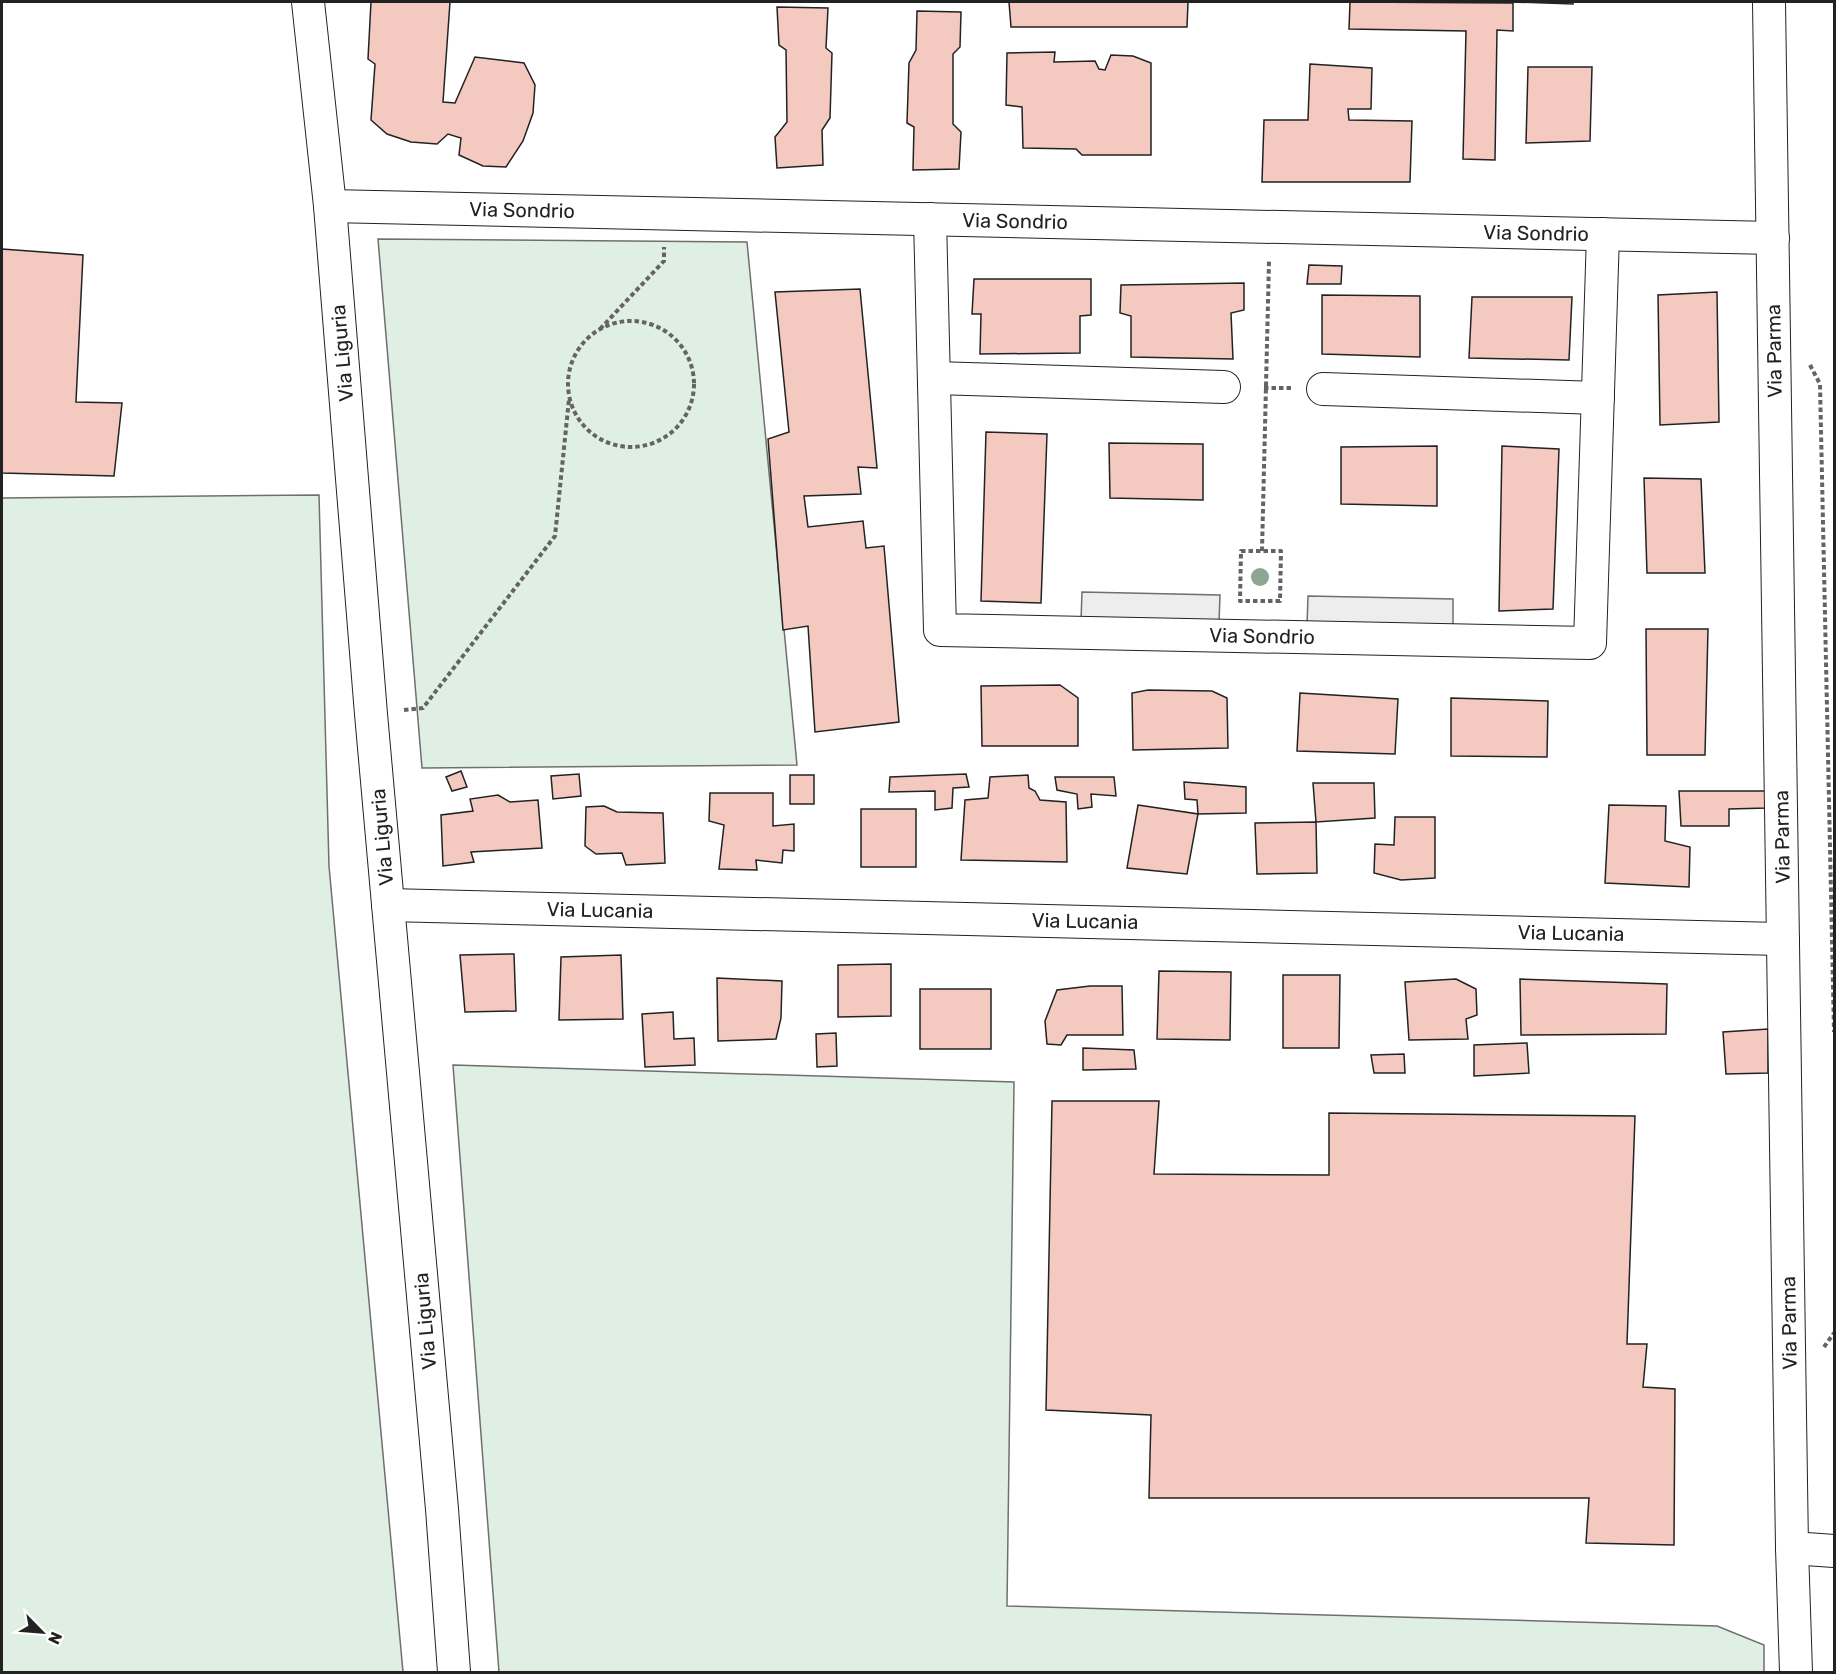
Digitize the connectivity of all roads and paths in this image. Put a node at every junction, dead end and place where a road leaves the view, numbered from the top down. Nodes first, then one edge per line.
1 (308, 2) edge
2 (1769, 2) edge
3 (330, 206) junction
4 (664, 213) junction
5 (930, 219) junction
6 (1270, 227) junction
7 (1603, 234) junction
8 (1773, 238) junction
9 (599, 330) junction
10 (1809, 363) dead end
11 (934, 378) junction
12 (1224, 387) joint
13 (1266, 388) junction
14 (1323, 389) joint
15 (1598, 398) junction
16 (569, 399) junction
17 (1262, 551) junction
18 (370, 714) junction
19 (388, 905) junction
20 (1783, 939) junction
21 (1834, 1032) edge
22 (1792, 1548) junction
23 (1834, 1551) edge
24 (454, 1672) edge
25 (1796, 1672) edge

1 - 3 street, Via Liguria
2 - 8 street, Via Parma
3 - 4 street, Via Sondrio
3 - 18 street, Via Liguria
4 - 5 street, Via Sondrio
4 - 9 path
5 - 6 street, Via Sondrio
5 - 11 street, Via Sondrio
6 - 7 street, Via Sondrio
6 - 13 path
7 - 8 street, Via Sondrio
7 - 15 street, Via Sondrio
8 - 20 street, Via Parma
9 - 16 path
9 - 16 path
10 - 21 path
11 - 12 street
11 - 15 street, Via Sondrio
12 - 13 path
13 - 14 path
13 - 17 path
14 - 15 street
16 - 18 path
17 - 17 path
18 - 19 street, Via Liguria
19 - 20 street, Via Lucania
19 - 24 street, Via Liguria
20 - 22 street, Via Parma
22 - 23 street
22 - 25 street, Via Parma

